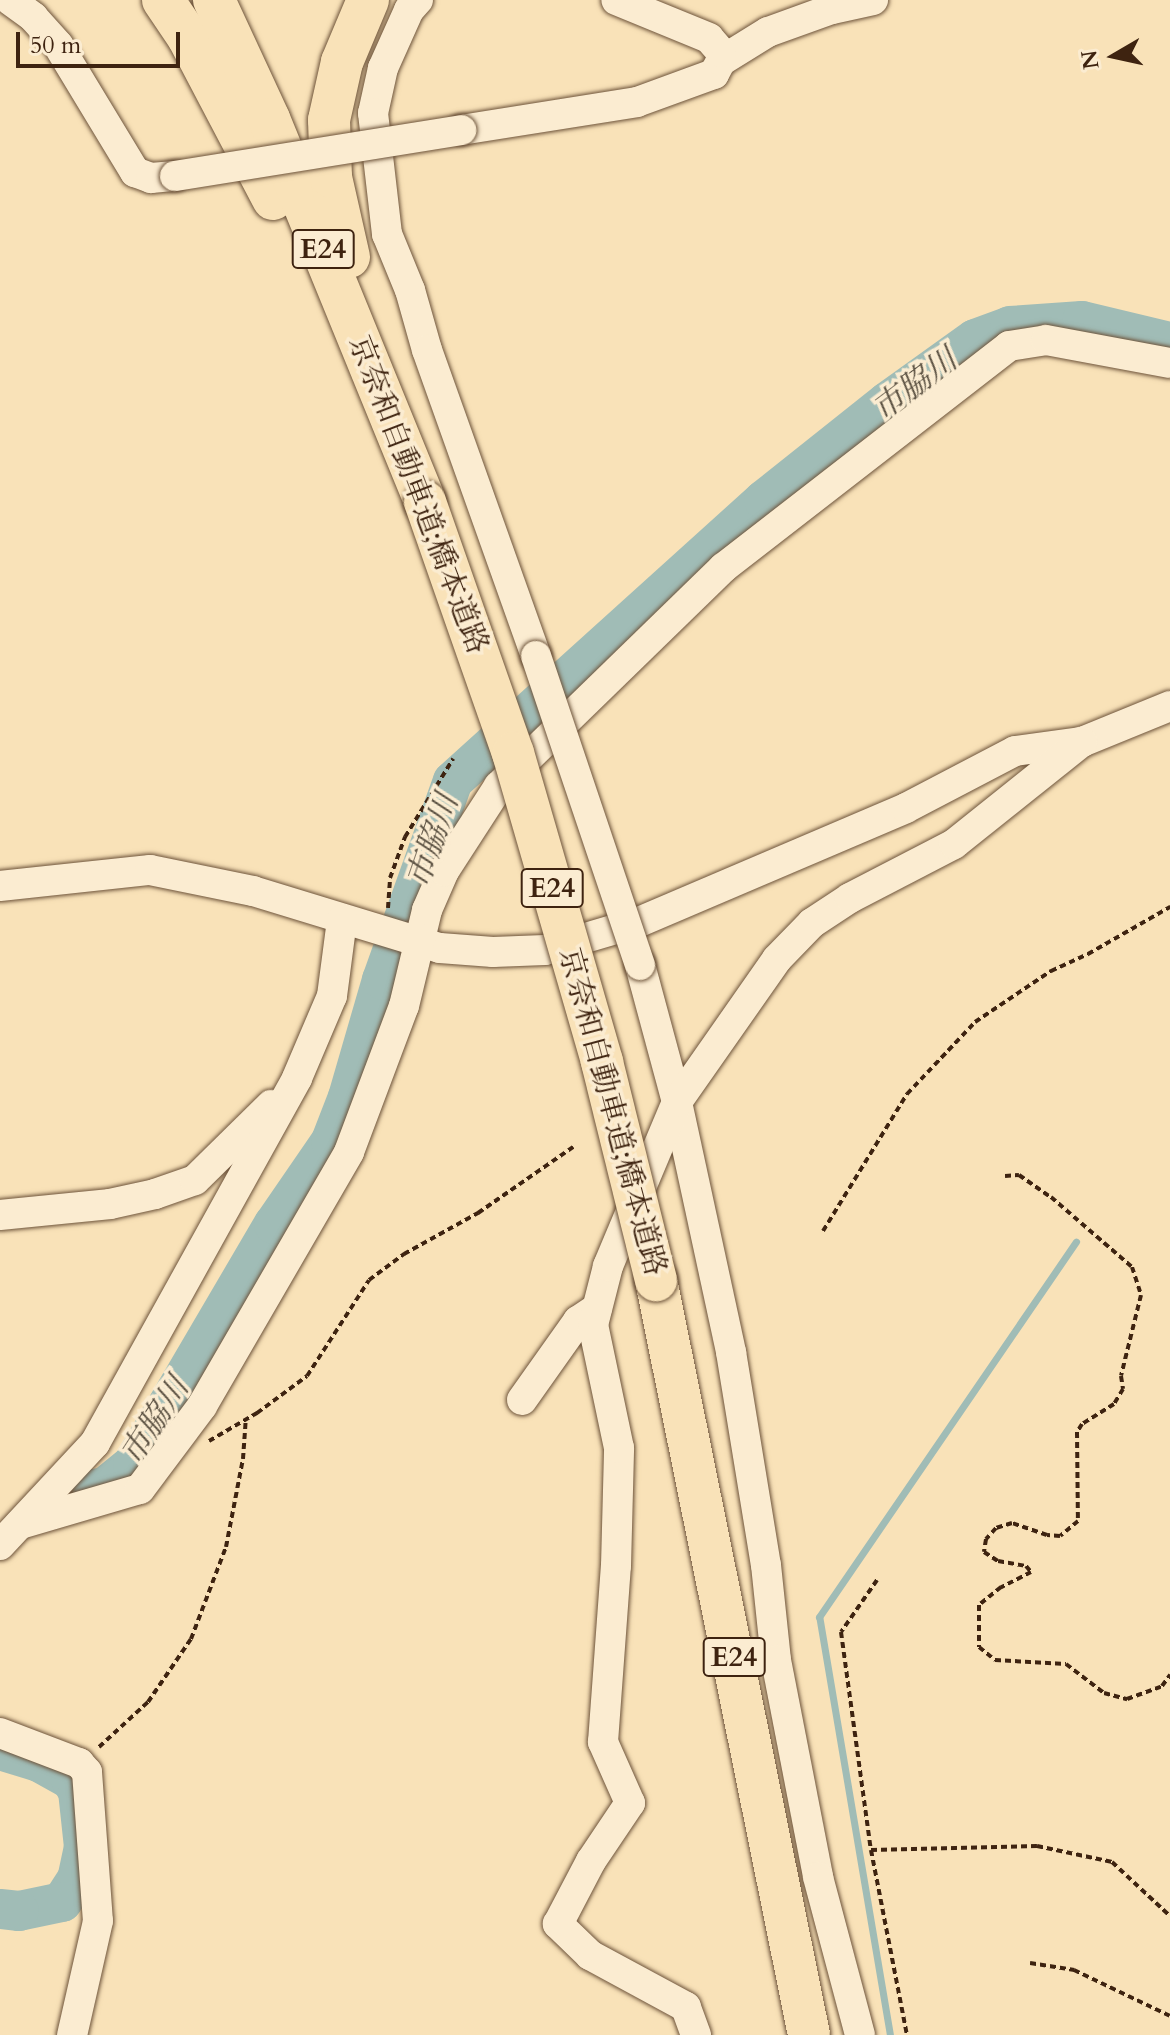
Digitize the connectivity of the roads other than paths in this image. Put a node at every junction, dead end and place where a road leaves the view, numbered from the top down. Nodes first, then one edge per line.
1 (10, 0) edge
2 (163, 0) edge
3 (214, 0) edge
4 (368, 0) edge
5 (418, 0) edge
6 (616, 0) edge
7 (873, 0) edge
8 (721, 61) junction
9 (368, 356) junction
10 (1170, 363) edge
11 (402, 444) junction
12 (1170, 706) edge
13 (1082, 742) junction
14 (0, 886) edge
15 (342, 920) junction
16 (419, 941) junction
17 (297, 1078) junction
18 (677, 1102) junction
19 (0, 1215) edge
20 (597, 1308) junction
21 (522, 1400) dead end
22 (10, 1534) edge
23 (0, 1733) edge
24 (72, 2035) edge
25 (696, 2035) edge
26 (809, 2035) edge
27 (860, 2035) edge

1 - 8 street, bridge
2 - 11 highway
3 - 9 highway, 京奈和自動車道;橋本道路 / E24
4 - 9 highway
5 - 18 street, bridge
6 - 8 street
7 - 8 street
9 - 11 highway, 京奈和自動車道;橋本道路 / E24
10 - 16 street
11 - 26 highway, 京奈和自動車道;橋本道路 / E24, bridge
12 - 13 street
13 - 16 street
13 - 18 street
14 - 15 street
15 - 16 street
15 - 17 street
16 - 22 street
17 - 19 street
17 - 22 street
18 - 20 street
18 - 27 street
20 - 21 street
20 - 25 street
23 - 24 street

